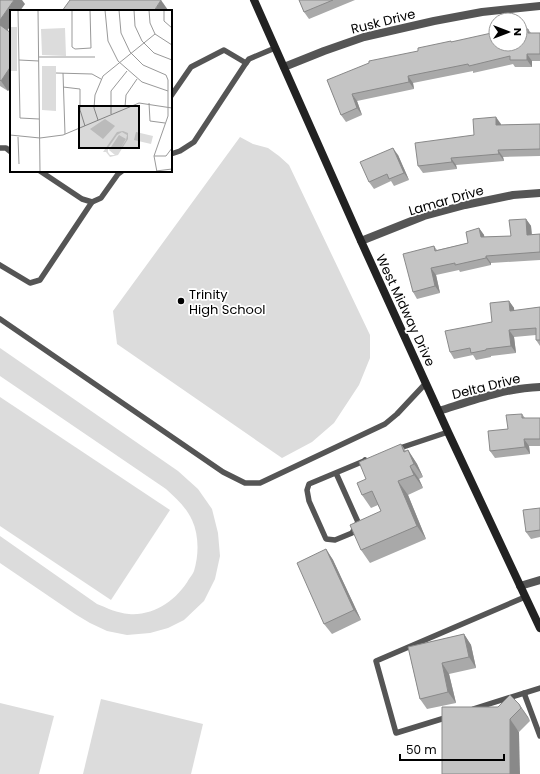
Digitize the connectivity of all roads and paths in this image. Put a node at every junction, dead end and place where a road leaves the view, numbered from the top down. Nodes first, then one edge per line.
1 (254, 0) edge
2 (540, 6) edge
3 (275, 48) junction
4 (246, 63) junction
5 (284, 68) junction
6 (172, 95) edge
7 (0, 148) edge
8 (10, 151) edge
9 (172, 154) edge
10 (42, 172) edge
11 (121, 172) edge
12 (540, 193) edge
13 (92, 202) junction
14 (361, 242) junction
15 (0, 265) edge
16 (0, 320) edge
17 (426, 383) junction
18 (540, 387) edge
19 (438, 411) junction
20 (448, 432) junction
21 (392, 450) edge
22 (371, 458) edge
23 (336, 473) junction
24 (540, 580) edge
25 (520, 586) junction
26 (525, 597) junction
27 (540, 628) edge
28 (540, 688) edge
29 (524, 693) junction
30 (464, 712) edge
31 (456, 714) edge
32 (540, 736) edge

1 - 3 street, West Midway Drive
2 - 5 street, Rusk Drive
3 - 4 lane
3 - 5 street, West Midway Drive
4 - 6 lane
4 - 9 lane
5 - 14 street, West Midway Drive
7 - 8 lane
10 - 13 lane
11 - 13 lane
12 - 14 street, Lamar Drive
13 - 15 lane
14 - 17 street, West Midway Drive
16 - 17 lane
17 - 19 street, West Midway Drive
18 - 19 street, Delta Drive
19 - 20 street, West Midway Drive
20 - 21 lane
20 - 25 street, West Midway Drive
22 - 23 lane
23 - 23 lane
24 - 25 street
25 - 26 street, West Midway Drive
26 - 27 street, West Midway Drive
26 - 31 lane
28 - 29 lane
29 - 30 lane
29 - 32 lane

